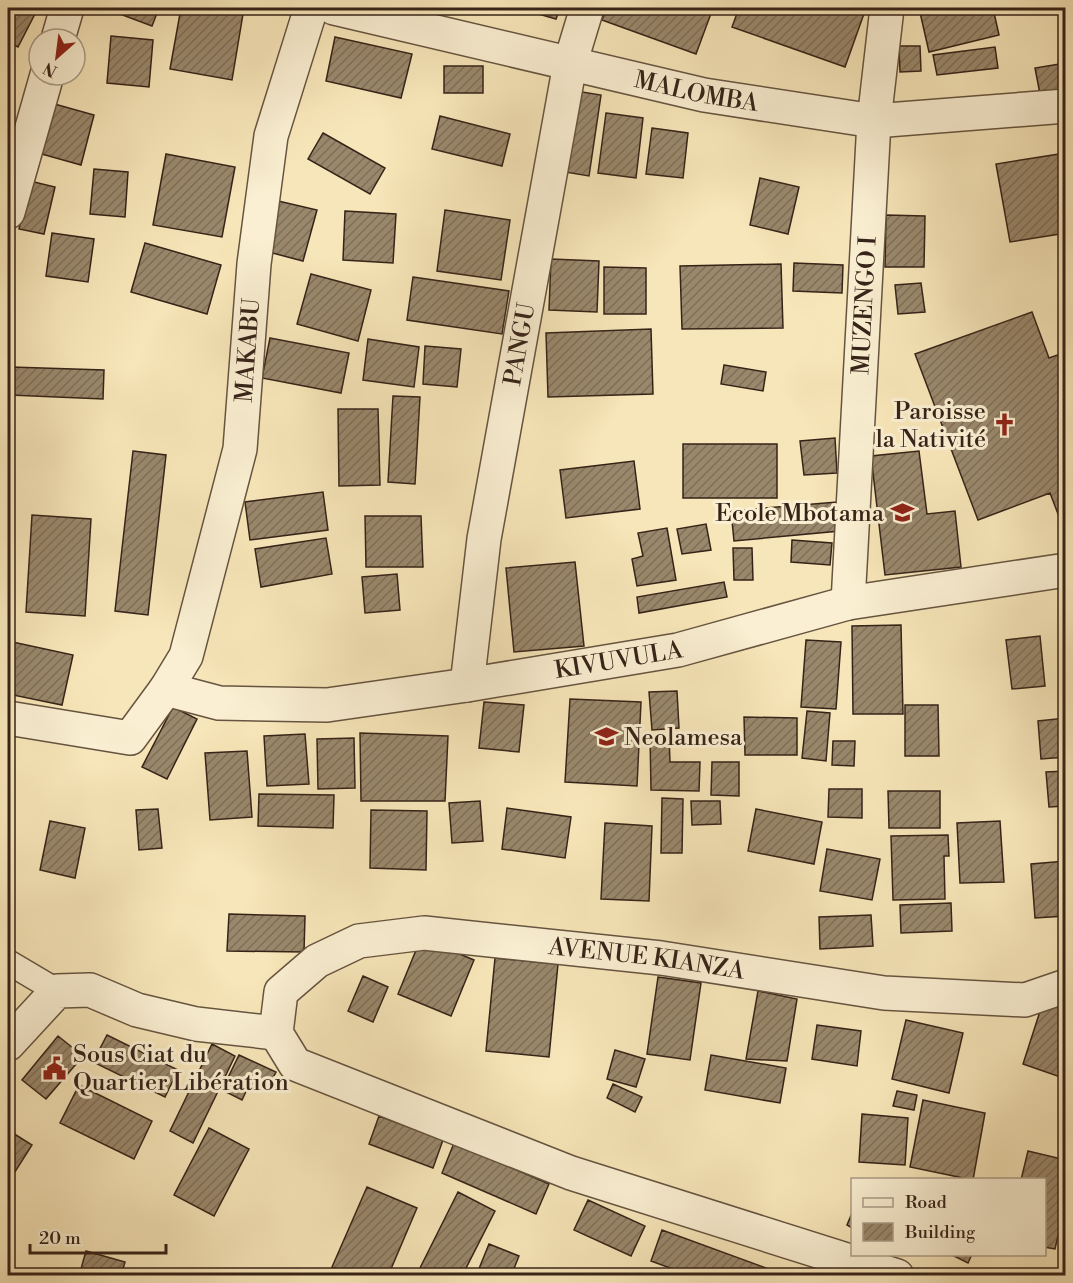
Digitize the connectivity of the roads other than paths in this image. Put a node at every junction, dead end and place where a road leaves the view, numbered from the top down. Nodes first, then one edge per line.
1 (67, 8) edge
2 (311, 8) edge
3 (334, 8) edge
4 (587, 8) edge
5 (887, 8) edge
6 (61, 27) edge
7 (570, 64) junction
8 (44, 87) edge
9 (1065, 106) edge
10 (874, 121) junction
11 (8, 212) edge
12 (1065, 570) edge
13 (848, 603) junction
14 (467, 685) junction
15 (166, 690) junction
16 (8, 718) edge
17 (8, 963) edge
18 (1065, 986) edge
19 (57, 991) junction
20 (276, 1033) junction
21 (8, 1044) edge
22 (897, 1275) edge

1 - 6 street
2 - 15 street, MAKABU
3 - 7 street, MALOMBA
4 - 7 street, PANGU
5 - 10 street, MUZENGO I
7 - 10 street, MALOMBA
7 - 14 street, PANGU
8 - 11 street
9 - 10 street, MALOMBA
10 - 13 street, MUZENGO I
12 - 13 street, KIVUVULA
13 - 14 street, KIVUVULA
14 - 15 street, KIVUVULA
15 - 16 street, MAKABU
17 - 19 lane
18 - 20 street, AVENUE KIANZA
19 - 20 street
19 - 21 street
20 - 22 street

